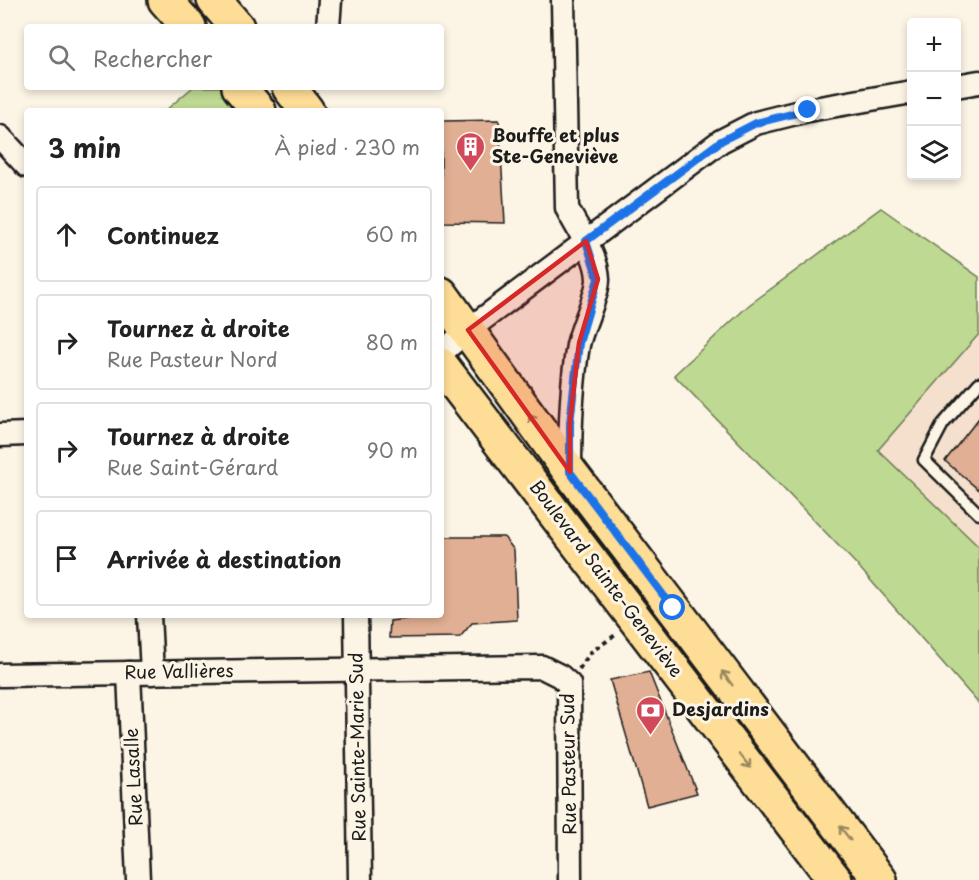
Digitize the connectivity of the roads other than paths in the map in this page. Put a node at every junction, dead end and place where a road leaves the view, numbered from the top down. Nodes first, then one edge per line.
1 (165, 0) edge
2 (214, 0) edge
3 (330, 0) edge
4 (562, 0) edge
5 (186, 24) edge
6 (234, 24) edge
7 (328, 24) edge
8 (979, 82) edge
9 (961, 85) edge
10 (280, 90) edge
11 (289, 90) edge
12 (907, 93) edge
13 (251, 102) edge
14 (304, 108) edge
15 (0, 137) edge
16 (24, 163) edge
17 (586, 241) junction
18 (444, 298) edge
19 (468, 330) junction
20 (444, 350) edge
21 (444, 369) edge
22 (979, 383) edge
23 (24, 434) edge
24 (0, 435) edge
25 (570, 472) junction
26 (979, 514) edge
27 (149, 618) edge
28 (356, 618) edge
29 (357, 669) junction
30 (140, 673) junction
31 (0, 675) edge
32 (138, 880) edge
33 (360, 880) edge
34 (570, 880) edge
35 (835, 880) edge
36 (880, 880) edge

1 - 5 main road
2 - 6 main road
3 - 7 street
4 - 17 street
8 - 9 street
10 - 13 street
11 - 14 main road
12 - 17 street
15 - 16 street
17 - 19 street
17 - 25 street
18 - 19 main road, Boulevard Sainte-Geneviève
19 - 20 street
25 -> 19 main road, Boulevard Sainte-Geneviève
21 -> 35 main road, Boulevard Sainte-Geneviève
22 - 26 lane
23 - 24 street
36 -> 25 main road, Boulevard Sainte-Geneviève
27 - 30 street, Rue Lasalle
28 - 29 street, Rue Sainte-Marie Sud
29 - 30 street, Rue Vallières
29 - 33 street, Rue Sainte-Marie Sud
29 - 34 street, Rue Pasteur Sud
30 - 31 street, Rue Vallières
30 - 32 street, Rue Lasalle

